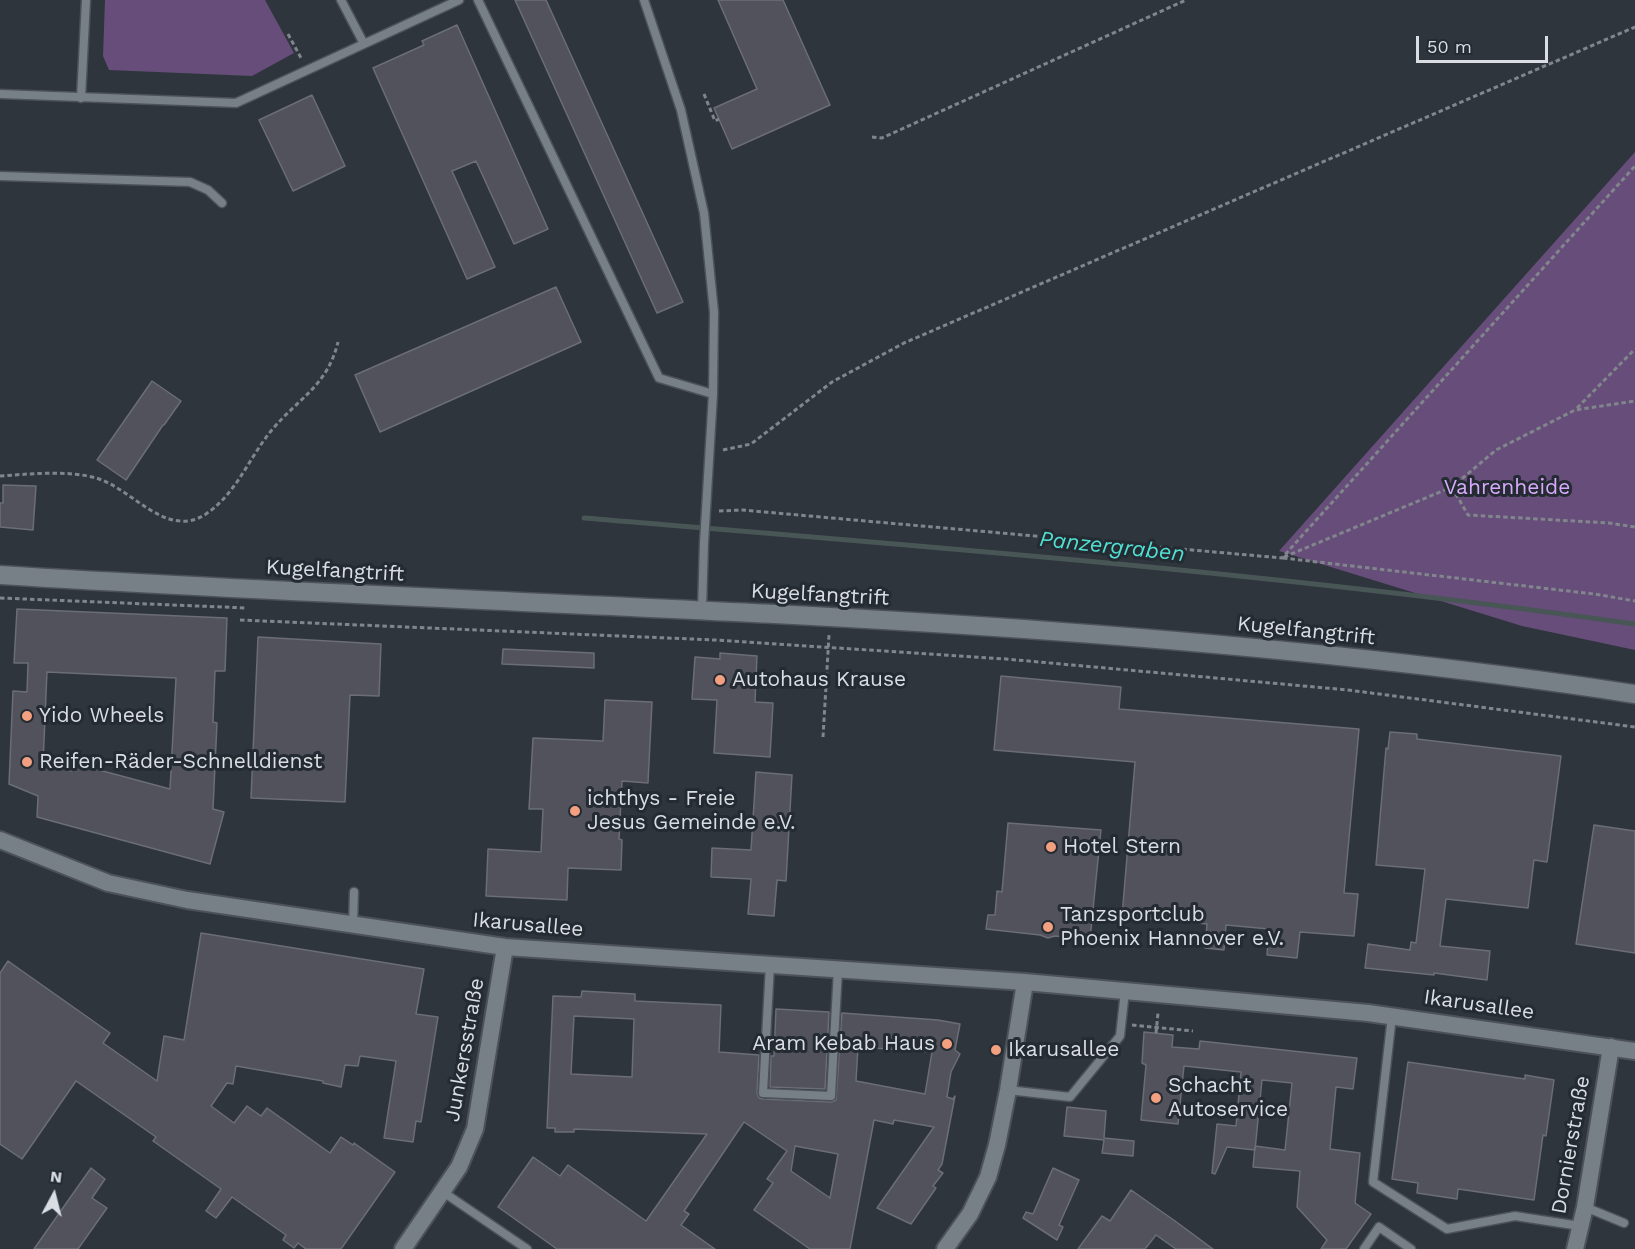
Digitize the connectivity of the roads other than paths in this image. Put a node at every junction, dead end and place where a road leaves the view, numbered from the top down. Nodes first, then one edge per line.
1 (86, 0) edge
2 (341, 0) edge
3 (459, 0) edge
4 (478, 0) edge
5 (644, 0) edge
6 (364, 44) junction
7 (0, 94) edge
8 (81, 98) junction
9 (0, 176) edge
10 (222, 202) dead end
11 (713, 394) junction
12 (0, 574) edge
13 (702, 611) junction
14 (1635, 694) edge
15 (0, 840) edge
16 (354, 892) dead end
17 (353, 925) junction
18 (505, 947) junction
19 (770, 965) junction
20 (838, 969) junction
21 (1025, 982) junction
22 (1125, 991) junction
23 (1392, 1015) junction
24 (1611, 1047) junction
25 (1635, 1051) edge
26 (1008, 1090) junction
27 (443, 1192) junction
28 (1585, 1207) junction
29 (1624, 1223) dead end
30 (1580, 1226) junction
31 (403, 1249) edge
32 (527, 1249) edge
33 (945, 1249) edge
34 (1364, 1249) edge
35 (1411, 1249) edge
36 (1575, 1249) edge

1 - 8 lane
2 - 6 lane
3 - 6 lane
4 - 11 lane
5 - 11 lane
6 - 8 lane
7 - 8 lane
9 - 10 lane
11 - 13 lane
12 - 13 street, Kugelfangtrift
13 - 14 street, Kugelfangtrift
15 - 17 street, Ikarusallee
16 - 17 lane
17 - 18 street, Ikarusallee
18 - 19 street, Ikarusallee
18 - 27 street, Junkersstraße
19 - 20 street, Ikarusallee
19 - 20 lane
20 - 21 street, Ikarusallee
21 - 22 street, Ikarusallee
21 - 26 street
22 - 23 street, Ikarusallee
22 - 26 lane
23 - 24 street, Ikarusallee
23 - 30 lane
24 - 25 street, Ikarusallee
24 - 28 street, Dornierstraße
26 - 33 street
27 - 31 street, Junkersstraße
27 - 32 lane
28 - 29 lane
28 - 30 street, Dornierstraße
30 - 36 street, Dornierstraße
34 - 35 lane

